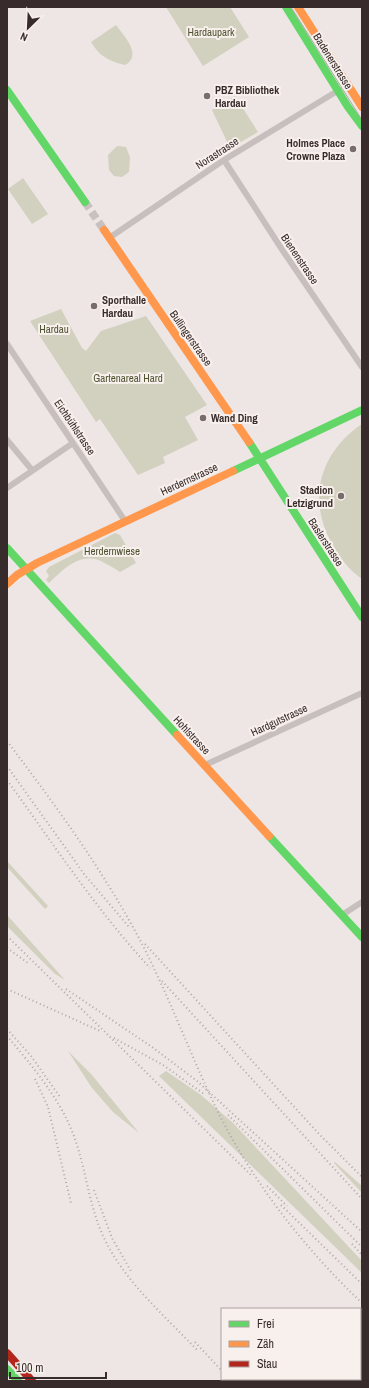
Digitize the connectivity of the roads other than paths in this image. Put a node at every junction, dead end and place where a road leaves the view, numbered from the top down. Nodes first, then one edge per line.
1 (286, 7) edge
2 (298, 7) edge
3 (7, 90) edge
4 (339, 90) junction
5 (362, 107) edge
6 (362, 126) edge
7 (224, 160) junction
8 (85, 202) tunnel mouth
9 (104, 230) tunnel mouth
10 (110, 238) junction
11 (7, 344) edge
12 (362, 367) edge
13 (362, 410) edge
14 (7, 440) edge
15 (73, 443) junction
16 (259, 458) junction
17 (32, 470) junction
18 (7, 488) edge
19 (125, 521) junction
20 (7, 548) edge
21 (25, 570) junction
22 (7, 584) edge
23 (362, 618) edge
24 (362, 693) edge
25 (205, 766) junction
26 (362, 902) edge
27 (342, 915) junction
28 (362, 937) edge
29 (7, 1353) edge
30 (7, 1369) edge
31 (18, 1381) edge
32 (32, 1381) edge

1 - 4 street, Badenerstrasse
2 - 5 street, Badenerstrasse
3 - 8 street
4 - 6 street, Badenerstrasse
4 - 7 street, Norastrasse
7 - 10 street, Norastrasse
7 - 12 street, Bienenstrasse
9 - 10 street, Bullingerstrasse
10 - 16 street, Bullingerstrasse
11 - 15 street, Eichbühlstrasse
13 - 16 street, Herdernstrasse
14 - 17 street
15 - 17 street
15 - 19 street, Eichbühlstrasse
16 - 19 street, Herdernstrasse
16 - 23 street, Baslerstrasse
17 - 18 street
19 - 21 street, Herdernstrasse
20 - 21 street, Hohlstrasse
21 - 22 street, Herdernstrasse
21 - 25 street, Hohlstrasse
24 - 25 street, Hardgutstrasse
25 - 27 street, Hohlstrasse
26 - 27 street
27 - 28 street, Hohlstrasse
29 - 32 street
30 - 31 street

